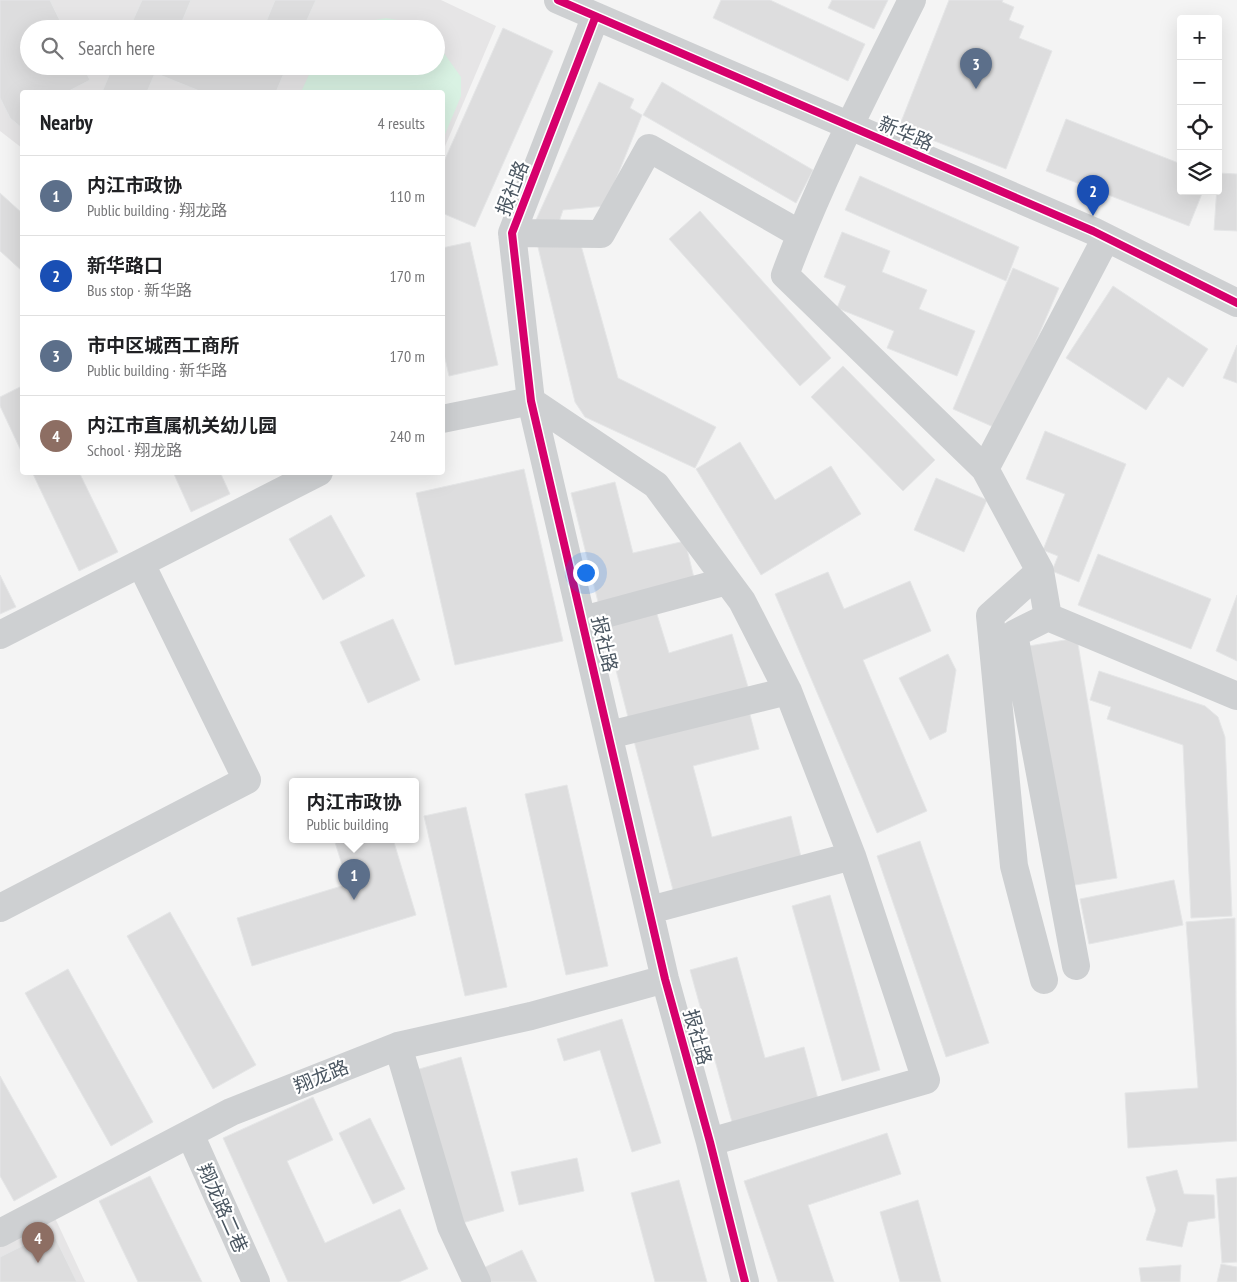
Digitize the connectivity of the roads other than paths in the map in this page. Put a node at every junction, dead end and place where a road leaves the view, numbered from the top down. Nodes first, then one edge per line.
1 (558, 0) edge
2 (912, 0) edge
3 (595, 18) junction
4 (850, 127) junction
5 (512, 233) junction
6 (800, 234) junction
7 (1106, 238) junction
8 (1237, 303) edge
9 (531, 401) junction
10 (445, 418) edge
11 (985, 469) junction
12 (313, 475) edge
13 (141, 564) junction
14 (1040, 571) junction
15 (727, 581) junction
16 (1048, 617) junction
17 (583, 620) junction
18 (0, 635) edge
19 (788, 691) junction
20 (1237, 696) edge
21 (609, 735) junction
22 (852, 856) junction
23 (0, 908) edge
24 (650, 910) junction
25 (1076, 966) dead end
26 (665, 979) junction
27 (1044, 980) dead end
28 (398, 1046) junction
29 (190, 1134) junction
30 (710, 1142) junction
31 (0, 1233) edge
32 (256, 1282) edge
33 (478, 1282) edge
34 (745, 1282) edge

1 - 3 street, 新华路
2 - 4 street
3 - 4 street, 新华路
3 - 5 street, 报社路
4 - 6 street
4 - 7 street, 新华路
5 - 6 street
5 - 9 street, 报社路
6 - 11 street
7 - 8 street, 新华路
7 - 11 street
9 - 10 street
9 - 15 street
9 - 17 street, 报社路
11 - 14 street
12 - 13 street
13 - 18 street
13 - 23 street
14 - 16 street
14 - 27 street
15 - 17 street
15 - 19 street
16 - 20 street
16 - 25 street
17 - 21 street, 报社路
19 - 21 street
19 - 22 street
21 - 24 street, 报社路
22 - 24 street
22 - 30 street
24 - 26 street, 报社路
26 - 28 street, 翔龙路
26 - 30 street, 报社路
28 - 29 street, 翔龙路
28 - 33 street
29 - 31 street, 翔龙路
29 - 32 street, 翔龙路二巷
30 - 34 street, 报社路

